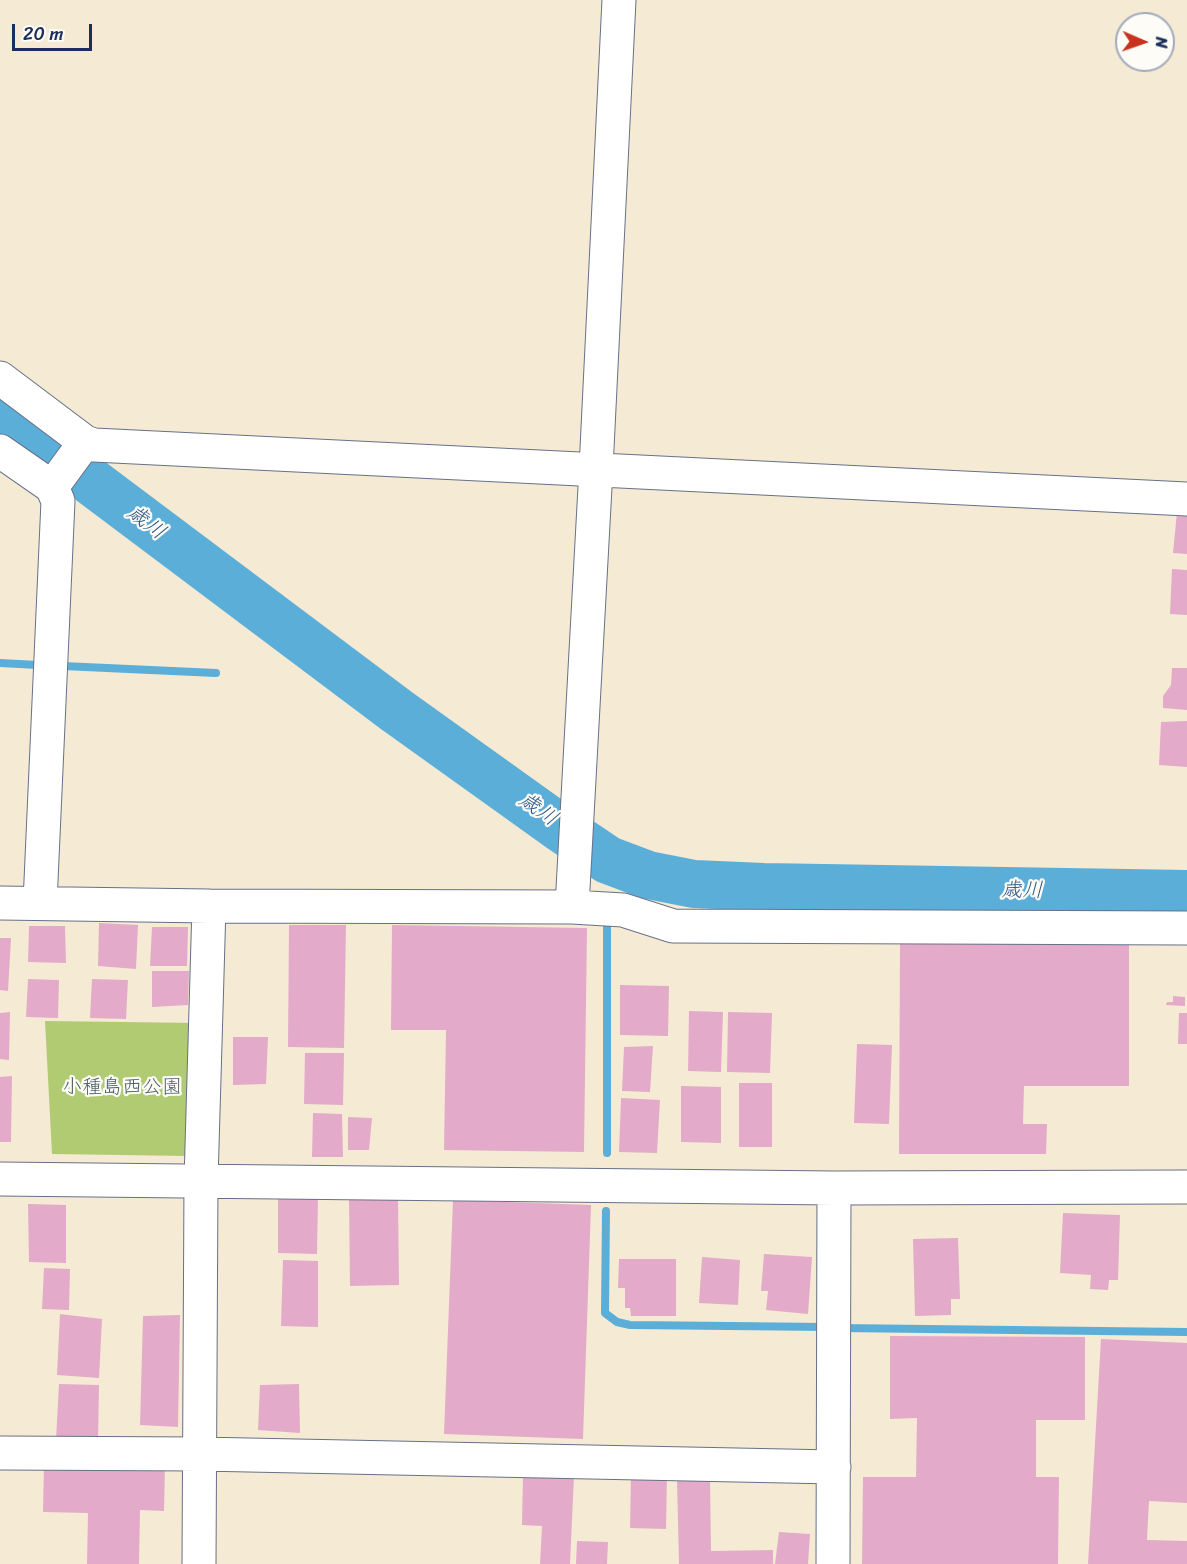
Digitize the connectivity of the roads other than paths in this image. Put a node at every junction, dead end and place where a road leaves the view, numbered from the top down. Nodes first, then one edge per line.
1 (619, 0) edge
2 (0, 378) edge
3 (0, 451) edge
4 (68, 465) junction
5 (596, 469) junction
6 (1187, 499) edge
7 (0, 903) edge
8 (40, 903) junction
9 (208, 906) junction
10 (572, 908) junction
11 (1187, 928) edge
12 (0, 1179) edge
13 (201, 1181) junction
14 (1187, 1187) edge
15 (834, 1188) junction
16 (0, 1453) edge
17 (200, 1454) junction
18 (834, 1467) junction
19 (199, 1564) edge
20 (833, 1564) edge

1 - 5 street
2 - 4 street
3 - 4 street
4 - 5 street
4 - 8 street
5 - 6 street
5 - 10 street
7 - 8 street
8 - 9 street
9 - 10 street
9 - 13 street
10 - 11 street
12 - 13 street
13 - 15 street
13 - 17 street
14 - 15 street
15 - 18 street
16 - 17 street
17 - 18 street
17 - 19 street
18 - 20 street

